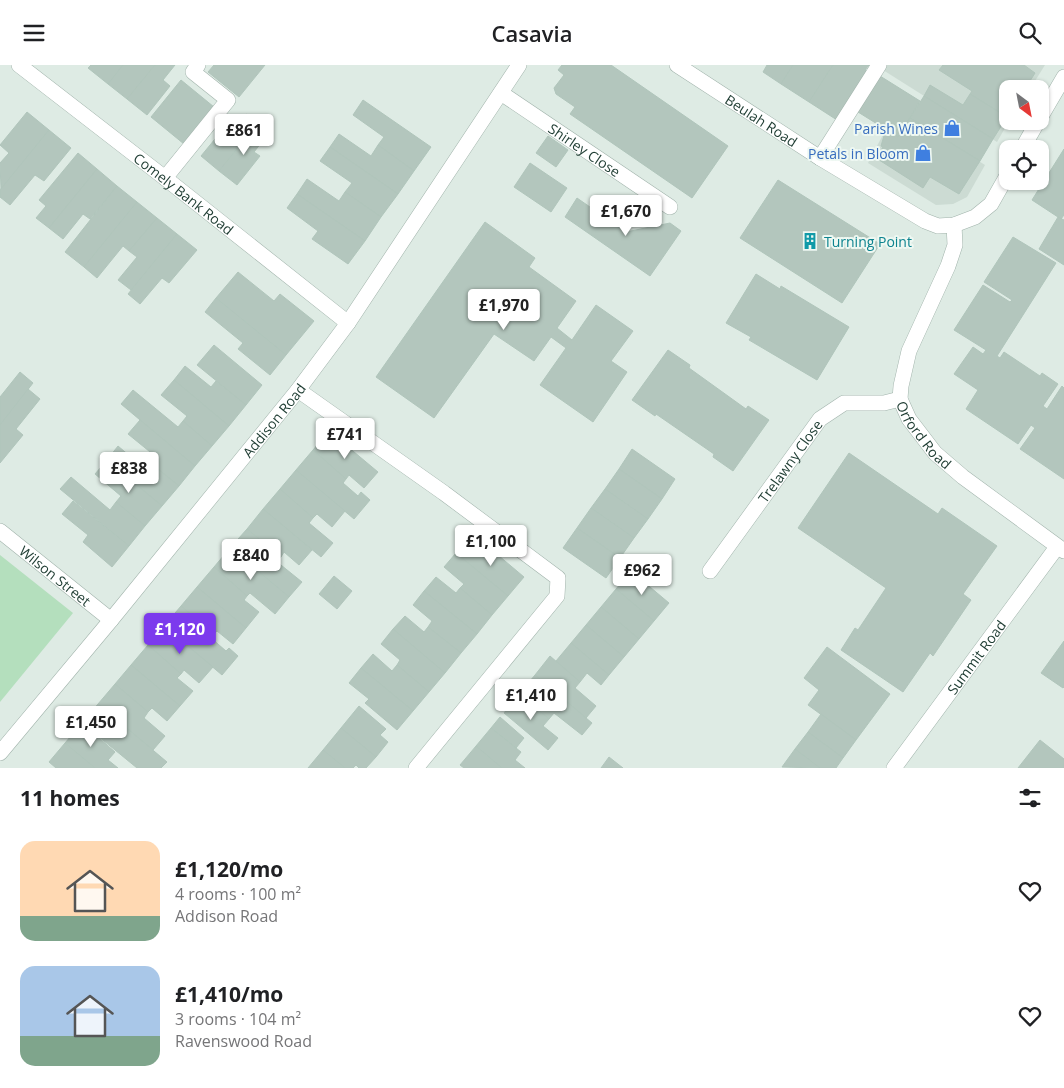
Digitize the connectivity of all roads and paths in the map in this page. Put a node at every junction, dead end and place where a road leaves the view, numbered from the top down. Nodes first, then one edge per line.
1 (19, 65) edge
2 (198, 65) edge
3 (519, 65) edge
4 (676, 65) edge
5 (879, 65) edge
6 (1064, 77) edge
7 (501, 93) junction
8 (1049, 103) edge
9 (820, 158) junction
10 (165, 178) junction
11 (999, 189) edge
12 (670, 207) dead end
13 (954, 225) junction
14 (348, 323) junction
15 (298, 390) junction
16 (900, 399) junction
17 (0, 531) edge
18 (1061, 549) edge
19 (710, 571) dead end
20 (111, 620) junction
21 (0, 753) edge
22 (416, 768) edge
23 (894, 768) edge

1 - 10 street, Comely Bank Road
2 - 10 street
3 - 7 street, Addison Road
4 - 9 street, Beulah Road
5 - 9 street
6 - 8 street
7 - 12 street, Shirley Close
7 - 14 street, Addison Road
9 - 13 street, Beulah Road
10 - 14 street, Comely Bank Road
11 - 13 street
13 - 16 street, Orford Road
14 - 15 street, Addison Road
15 - 20 street, Addison Road
15 - 22 street
16 - 18 street, Orford Road
16 - 19 street, Trelawny Close
17 - 20 street, Wilson Street
18 - 23 street, Summit Road
20 - 21 street, Addison Road

